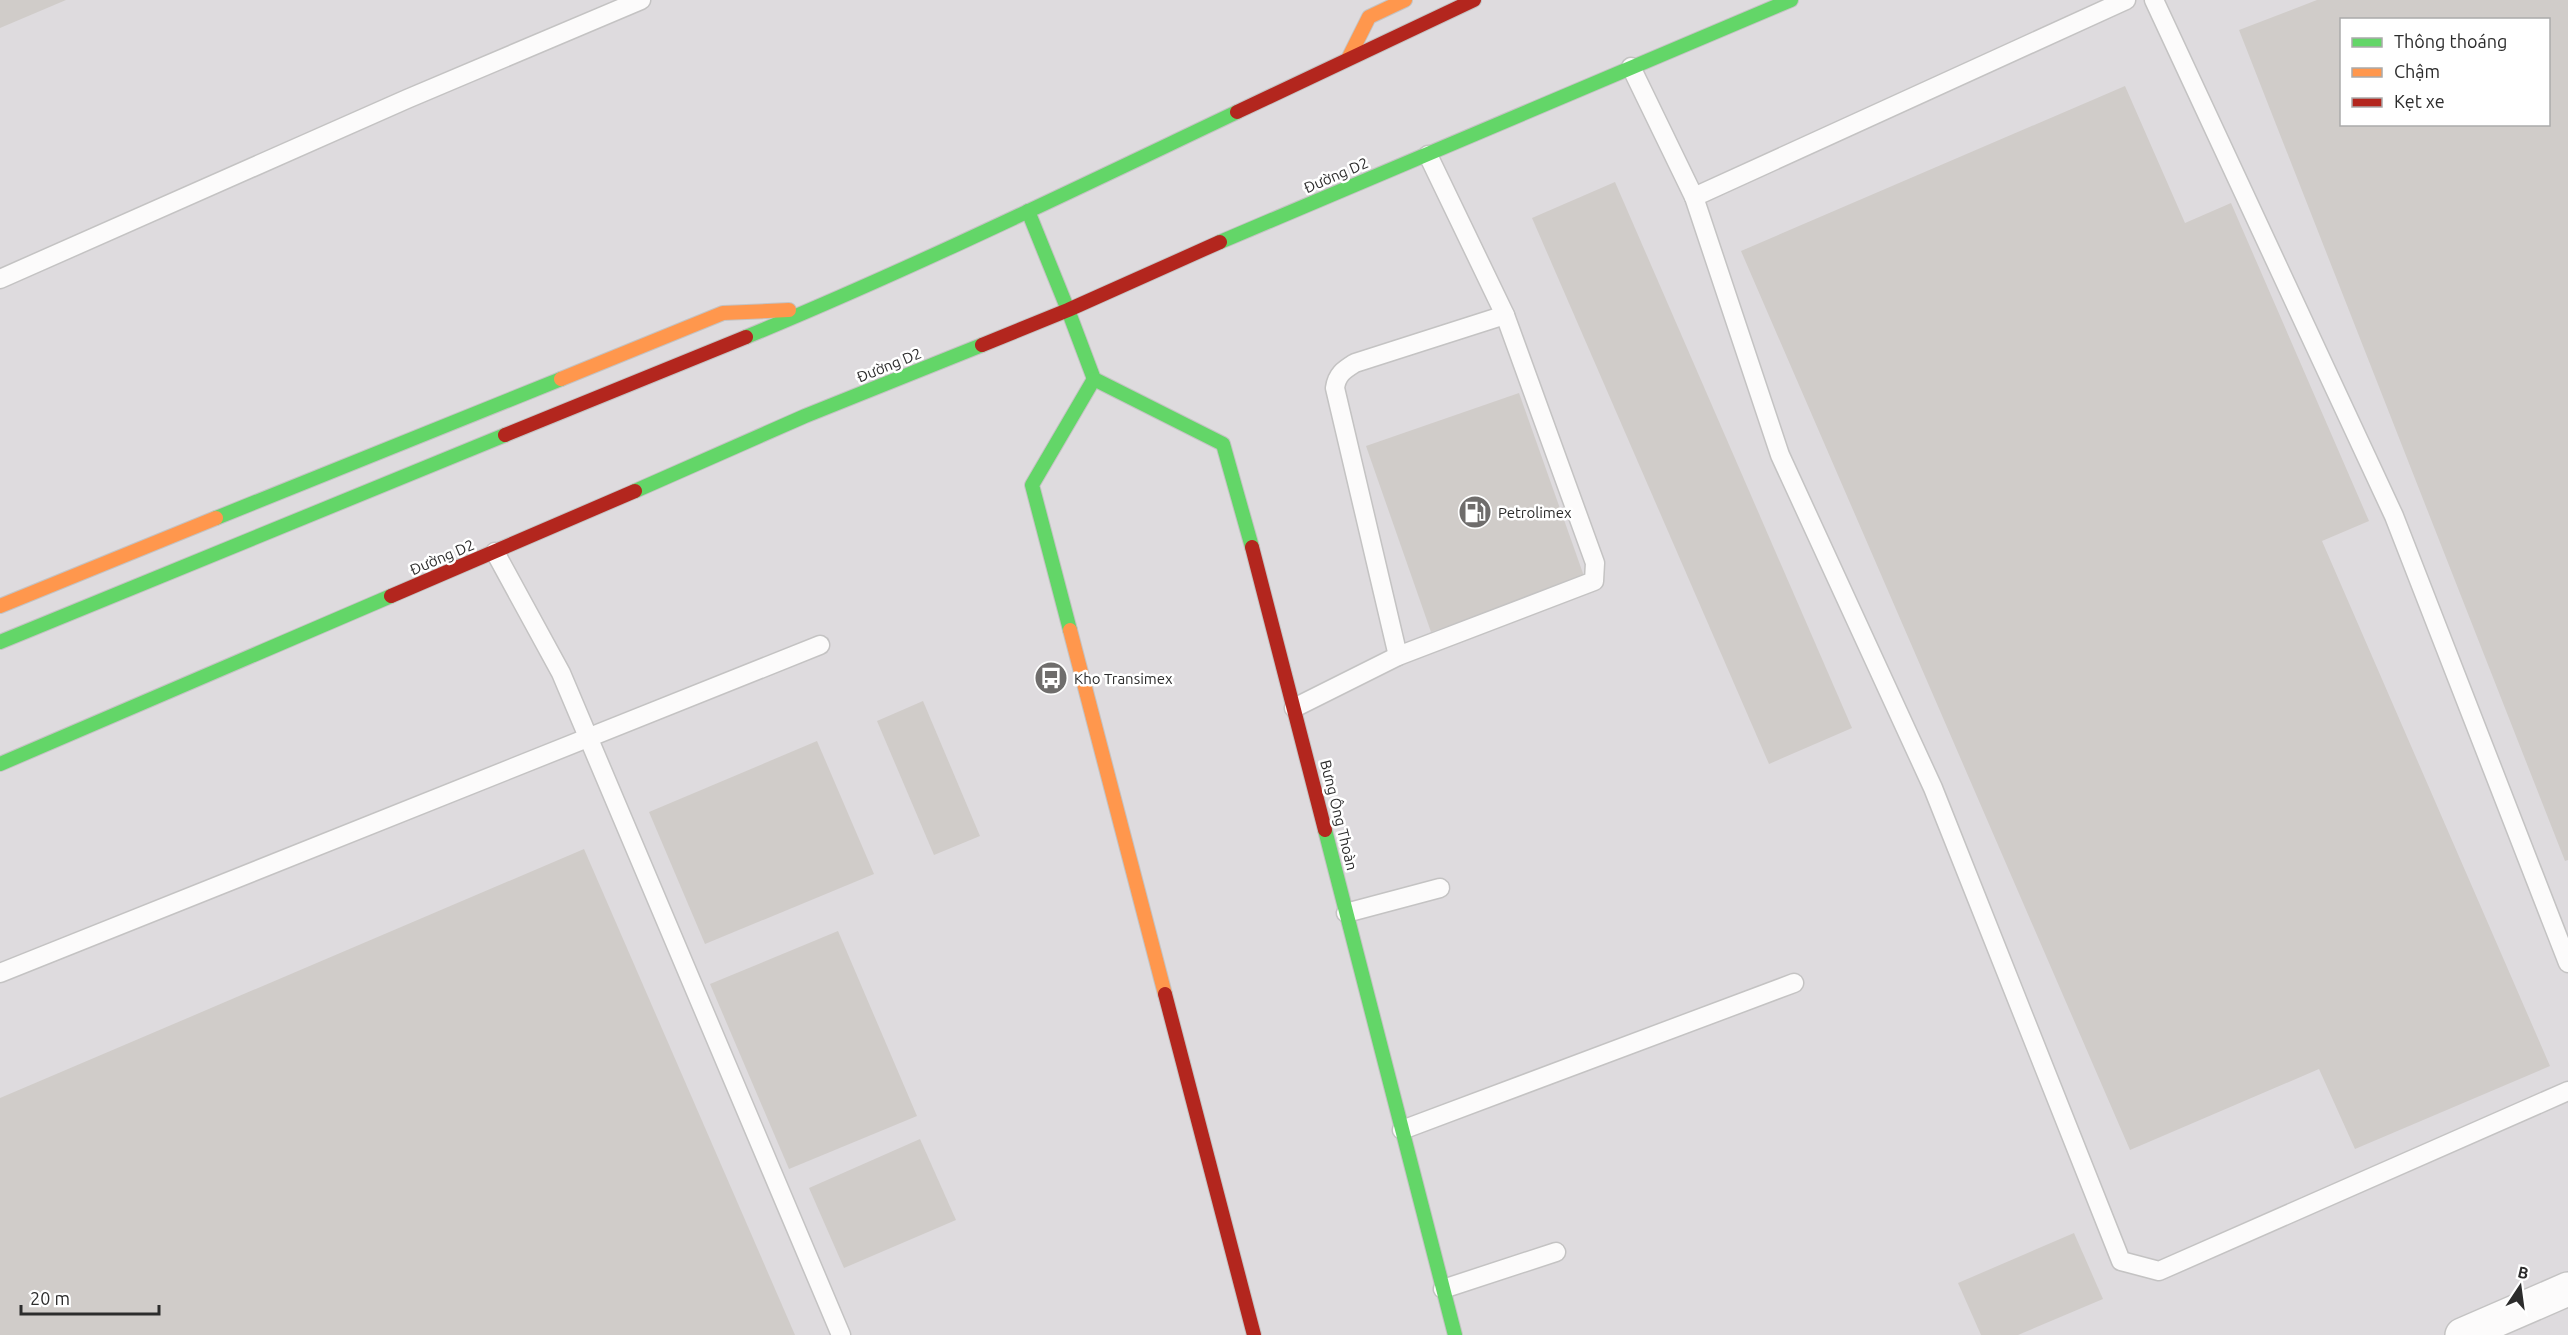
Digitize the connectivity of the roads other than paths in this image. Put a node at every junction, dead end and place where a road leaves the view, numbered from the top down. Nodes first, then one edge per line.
1 (641, 0) edge
2 (1405, 0) edge
3 (1474, 0) edge
4 (1791, 0) edge
5 (2126, 0) edge
6 (2154, 0) edge
7 (1348, 60) junction
8 (1631, 67) junction
9 (1428, 155) junction
10 (1694, 197) junction
11 (1028, 211) junction
12 (0, 279) edge
13 (811, 310) junction
14 (1068, 310) junction
15 (1505, 315) junction
16 (1094, 379) junction
17 (495, 552) junction
18 (0, 606) edge
19 (0, 642) edge
20 (820, 645) dead end
21 (1398, 656) junction
22 (1294, 708) junction
23 (589, 738) junction
24 (0, 764) edge
25 (1440, 888) dead end
26 (1346, 913) junction
27 (2568, 963) edge
28 (0, 973) edge
29 (1794, 983) dead end
30 (2568, 1091) edge
31 (1402, 1130) junction
32 (1556, 1252) dead end
33 (1443, 1289) junction
34 (2568, 1289) edge
35 (841, 1335) edge
36 (1254, 1335) edge
37 (1455, 1335) edge
38 (2462, 1335) edge

1 - 12 lane
2 - 7 main road
3 - 7 main road
4 - 8 main road, Đường D2
5 - 10 lane
6 - 27 lane
7 - 11 main road
8 - 9 main road, Đường D2
8 - 10 lane
9 - 14 main road, Đường D2
9 - 15 lane
10 - 30 lane
11 - 13 main road
11 - 14 main road
13 - 18 main road
13 - 19 main road
14 - 16 main road
14 - 17 main road, Đường D2
15 - 21 lane
15 - 21 lane
16 - 22 main road, Bưng Ông Thoàn
16 - 36 main road
17 - 23 lane
17 - 24 main road, Đường D2
20 - 23 lane
21 - 22 lane
22 - 26 main road, Bưng Ông Thoàn
23 - 28 lane
23 - 35 lane
25 - 26 lane
26 - 31 main road, Bưng Ông Thoàn
29 - 31 lane
31 - 33 main road, Bưng Ông Thoàn
32 - 33 lane
33 - 37 main road, Bưng Ông Thoàn
34 - 38 street

